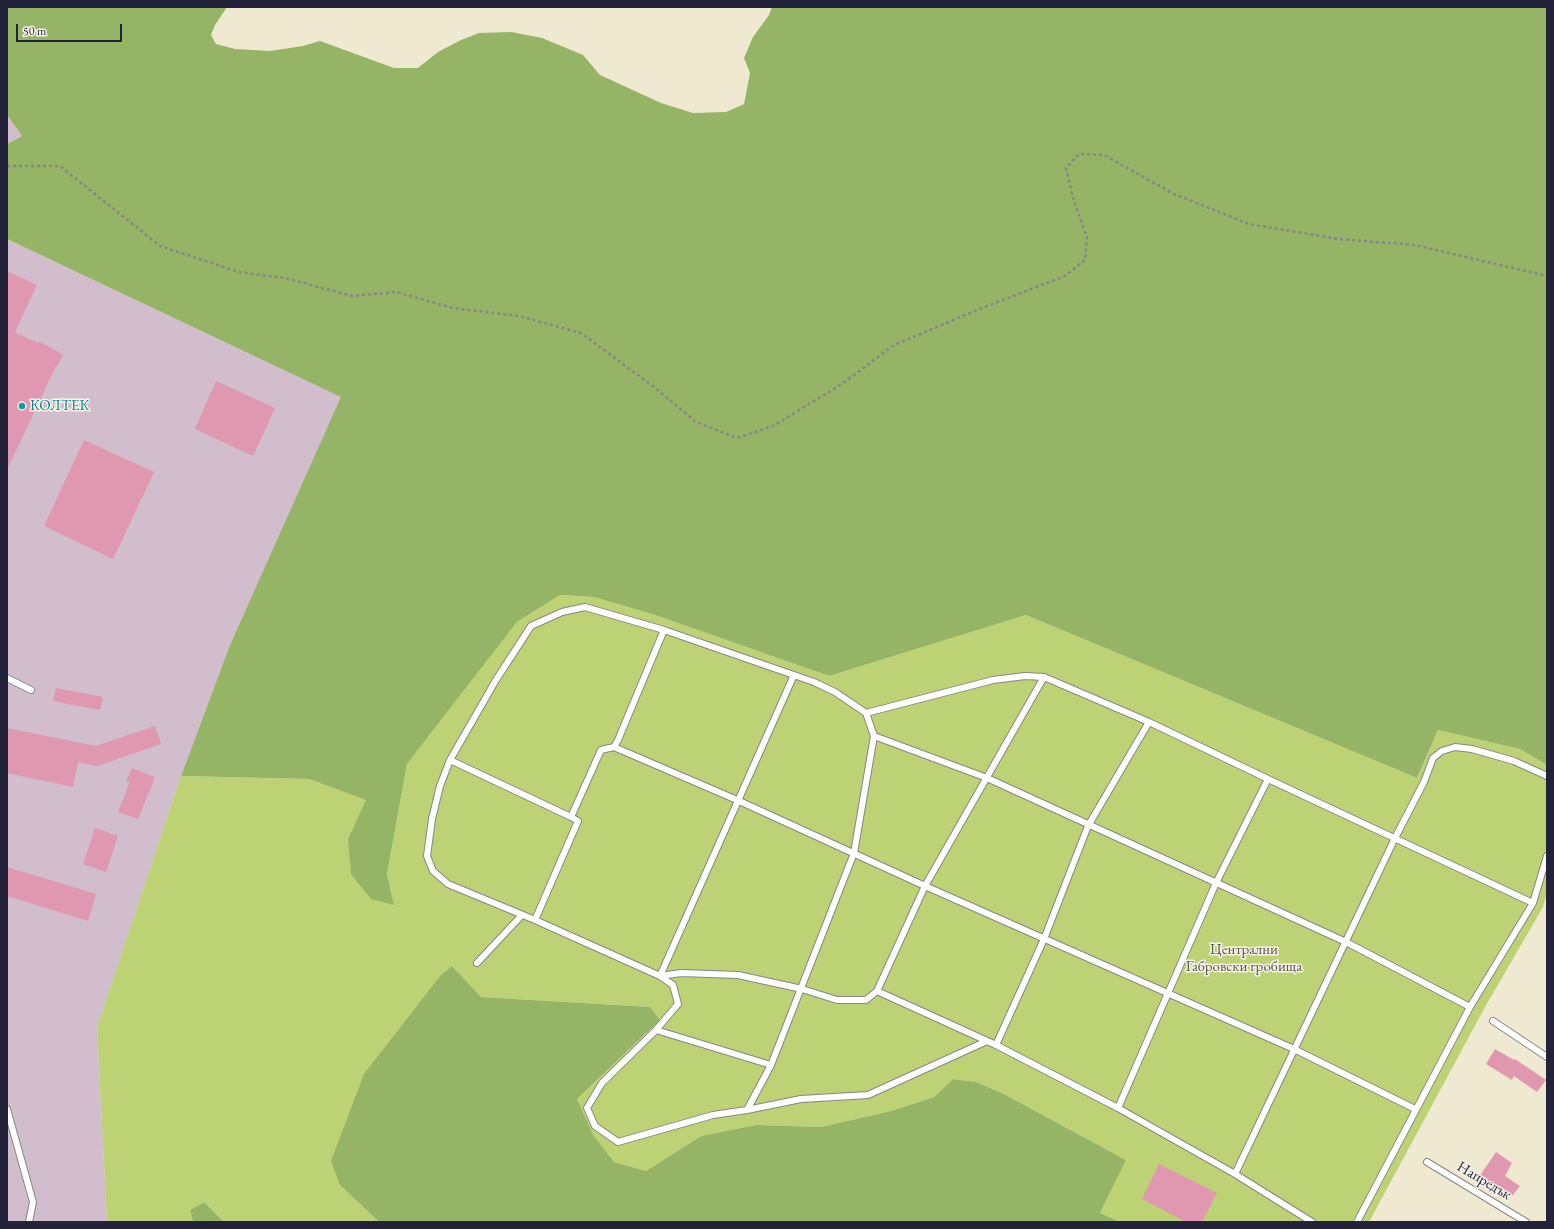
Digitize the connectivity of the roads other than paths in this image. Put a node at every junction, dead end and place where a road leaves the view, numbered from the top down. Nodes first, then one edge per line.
1 (664, 630) junction
2 (794, 675) junction
3 (1044, 677) junction
4 (7, 678) edge
5 (30, 690) dead end
6 (866, 713) junction
7 (1149, 722) junction
8 (874, 736) junction
9 (614, 747) junction
10 (450, 760) junction
11 (1547, 776) edge
12 (987, 778) junction
13 (1268, 780) junction
14 (737, 800) junction
15 (571, 817) junction
16 (1088, 826) junction
17 (1395, 838) junction
18 (854, 853) junction
19 (1547, 856) edge
20 (1216, 883) junction
21 (925, 886) junction
22 (1533, 903) junction
23 (522, 915) junction
24 (535, 920) junction
25 (1044, 939) junction
26 (1346, 942) junction
27 (477, 963) dead end
28 (660, 976) junction
29 (802, 989) junction
30 (877, 991) junction
31 (1168, 994) junction
32 (1470, 1007) junction
33 (1493, 1021) dead end
34 (656, 1030) junction
35 (987, 1041) junction
36 (996, 1045) junction
37 (1294, 1049) junction
38 (1547, 1058) edge
39 (771, 1065) junction
40 (1118, 1108) junction
41 (7, 1109) edge
42 (1415, 1109) junction
43 (747, 1110) junction
44 (1427, 1162) dead end
45 (1235, 1174) junction
46 (29, 1222) edge
47 (1312, 1222) edge
48 (1357, 1222) edge
49 (1526, 1222) edge

1 - 2 lane
1 - 9 lane
1 - 10 lane
2 - 6 lane
2 - 14 lane
3 - 6 lane
3 - 7 lane
3 - 12 lane
4 - 5 lane
6 - 8 lane
7 - 13 lane
7 - 16 lane
8 - 12 lane
8 - 18 lane
9 - 14 lane
9 - 15 lane
10 - 15 lane
10 - 23 lane
11 - 17 lane
12 - 16 lane
12 - 21 lane
13 - 17 lane
13 - 20 lane
14 - 18 lane
14 - 28 lane
15 - 24 lane
16 - 20 lane
16 - 25 lane
17 - 22 lane
17 - 26 lane
18 - 21 lane
18 - 29 lane
19 - 22 lane
20 - 26 lane
20 - 31 lane
21 - 25 lane
21 - 30 lane
22 - 32 lane
23 - 24 lane
23 - 27 lane
24 - 28 lane
25 - 31 lane
25 - 36 lane
26 - 32 lane
26 - 37 lane
28 - 29 lane
28 - 34 lane
29 - 30 lane
29 - 39 lane
30 - 35 lane
31 - 37 lane
31 - 40 lane
32 - 42 lane
33 - 38 lane
34 - 39 lane
34 - 43 lane
35 - 36 lane
35 - 43 lane
36 - 40 lane
37 - 42 lane
37 - 45 lane
39 - 43 lane
40 - 45 lane
41 - 46 lane
42 - 48 lane
44 - 49 lane, Напредък
45 - 47 lane

